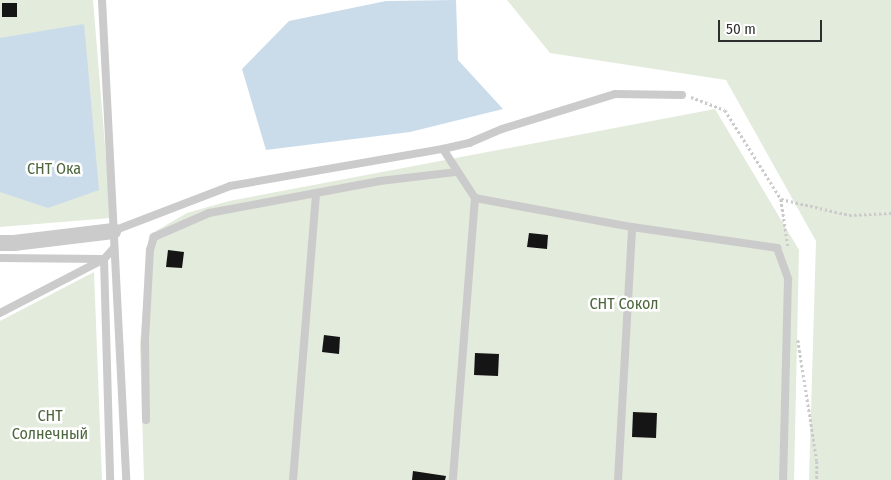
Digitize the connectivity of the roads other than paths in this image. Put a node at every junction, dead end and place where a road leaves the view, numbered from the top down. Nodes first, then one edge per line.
1 (102, 0) edge
2 (682, 95) road end
3 (444, 149) junction
4 (458, 172) junction
5 (316, 193) junction
6 (475, 198) junction
7 (632, 227) junction
8 (113, 231) junction
9 (0, 243) edge
10 (114, 248) junction
11 (0, 258) edge
12 (104, 259) junction
13 (0, 312) edge
14 (146, 420) dead end
15 (110, 480) edge
16 (126, 480) edge
17 (293, 480) edge
18 (453, 480) edge
19 (618, 480) edge
20 (783, 480) edge

1 - 8 lane
2 - 3 lane
3 - 4 lane
3 - 8 lane
4 - 5 lane
4 - 6 lane
5 - 14 lane
5 - 17 lane
6 - 7 lane
6 - 18 lane
7 - 19 lane
7 - 20 lane
8 - 9 street
8 - 10 lane
10 - 12 lane
10 - 16 lane
11 - 12 lane
12 - 13 lane
12 - 15 lane

